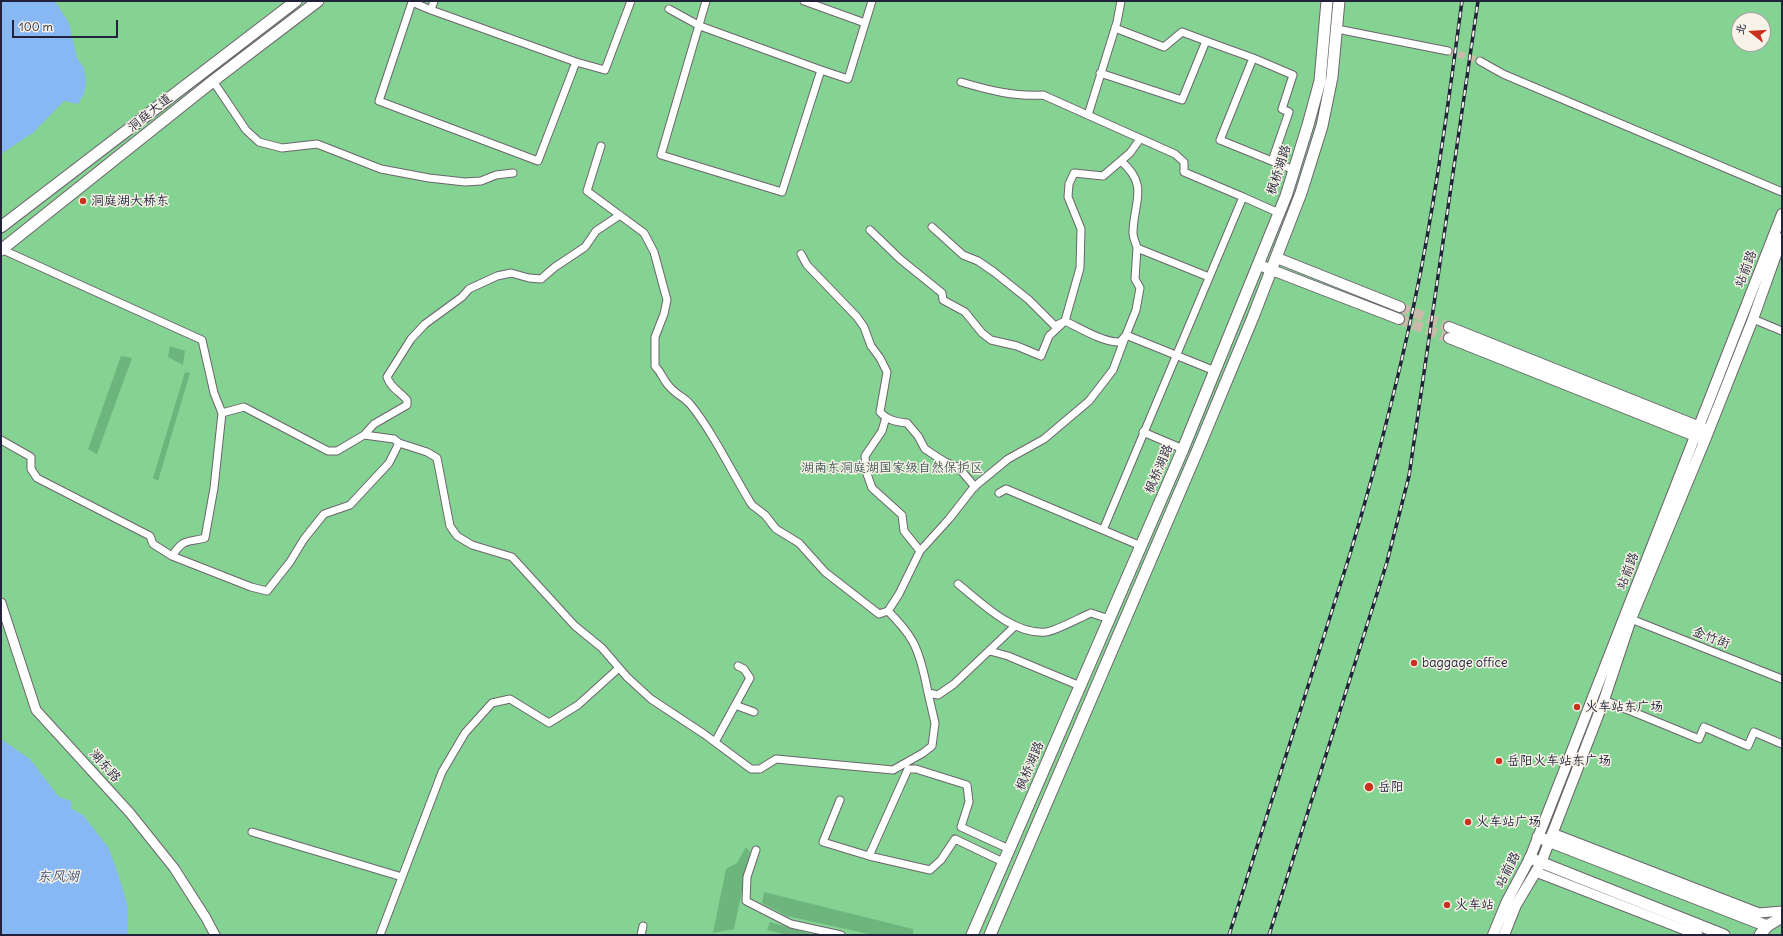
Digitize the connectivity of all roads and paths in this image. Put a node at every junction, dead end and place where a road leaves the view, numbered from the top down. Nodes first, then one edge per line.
1 (296, 1) edge
2 (318, 1) edge
3 (434, 1) edge
4 (631, 1) edge
5 (706, 1) edge
6 (804, 1) edge
7 (872, 1) edge
8 (1121, 1) edge
9 (1327, 1) edge
10 (1339, 1) edge
11 (669, 9) dead end
12 (431, 10) junction
13 (865, 23) junction
14 (700, 26) junction
15 (1115, 28) junction
16 (1336, 29) junction
17 (1206, 41) junction
18 (1448, 51) tunnel mouth
19 (1253, 58) junction
20 (1480, 61) tunnel mouth
21 (576, 62) junction
22 (821, 70) junction
23 (1100, 73) junction
24 (212, 81) junction
25 (961, 82) dead end
26 (1088, 115) junction
27 (1140, 139) junction
28 (601, 146) dead end
29 (1121, 161) junction
30 (1272, 161) junction
31 (1294, 170) junction
32 (513, 173) dead end
33 (1782, 192) edge
34 (1243, 197) junction
35 (1279, 213) junction
36 (1782, 214) edge
37 (620, 215) junction
38 (1, 227) edge
39 (932, 227) dead end
40 (870, 230) dead end
41 (1781, 242) edge
42 (1137, 248) junction
43 (1, 249) edge
44 (801, 254) dead end
45 (1277, 258) junction
46 (1259, 265) junction
47 (1272, 270) junction
48 (1209, 277) junction
49 (1400, 307) tunnel mouth
50 (1399, 319) tunnel mouth
51 (1753, 319) junction
52 (1064, 321) junction
53 (1449, 327) tunnel mouth
54 (1782, 331) edge
55 (1126, 335) junction
56 (1449, 338) tunnel mouth
57 (1176, 355) junction
58 (1215, 371) junction
59 (222, 413) junction
60 (886, 417) junction
61 (1697, 431) junction
62 (1143, 432) junction
63 (364, 435) junction
64 (1707, 435) junction
65 (1, 440) edge
66 (399, 443) junction
67 (1183, 449) junction
68 (975, 487) junction
69 (999, 493) dead end
70 (1103, 530) junction
71 (1141, 546) junction
72 (920, 551) junction
73 (172, 556) junction
74 (958, 584) dead end
75 (1, 602) edge
76 (888, 611) junction
77 (1109, 619) junction
78 (1631, 620) junction
79 (1015, 626) junction
80 (990, 651) junction
81 (738, 666) dead end
82 (619, 668) junction
83 (1782, 679) edge
84 (1080, 686) junction
85 (928, 693) junction
86 (1604, 700) junction
87 (735, 705) junction
88 (754, 712) dead end
89 (715, 742) junction
90 (1782, 744) edge
91 (840, 800) dead end
92 (961, 827) junction
93 (252, 832) dead end
94 (1538, 837) junction
95 (1551, 837) junction
96 (953, 842) junction
97 (1009, 849) junction
98 (756, 850) dead end
99 (869, 856) junction
100 (1530, 858) junction
101 (1004, 862) junction
102 (1538, 867) junction
103 (402, 877) junction
104 (1782, 911) edge
105 (1782, 917) edge
106 (643, 926) dead end
107 (1764, 931) edge
108 (215, 935) edge
109 (380, 935) edge
110 (641, 935) edge
111 (841, 935) edge
112 (972, 935) edge
113 (990, 935) edge
114 (1494, 935) edge
115 (1504, 935) edge
116 (1698, 935) edge
117 (1724, 935) edge

1 - 38 main road, 洞庭大道
2 - 24 main road, 洞庭大道
3 - 12 street
4 - 21 street
5 - 14 street
6 - 13 street
7 - 13 street
8 - 15 street
9 - 31 main road, 枫桥湖路
10 - 16 main road
11 - 14 street
12 - 21 street
12 - 21 street
13 - 22 street
14 - 22 street
14 - 22 street
15 - 17 street
15 - 23 street
16 - 18 street
16 - 45 main road
17 - 19 street
17 - 23 street
19 - 30 street
19 - 30 street
20 - 33 street
23 - 26 street
24 - 32 street
24 - 43 main road, 洞庭大道
25 - 26 street
26 - 27 street
27 - 29 street
27 - 34 street
28 - 37 street
29 - 42 street
29 - 52 street
30 - 31 street
31 - 35 main road, 枫桥湖路
34 - 35 street
34 - 48 street
35 - 46 main road, 枫桥湖路
36 - 61 main road, 站前路
37 - 63 street
37 - 76 street
39 - 52 street
40 - 52 street
41 - 51 main road, 站前路
42 - 48 street
42 - 55 street
43 - 59 street
44 - 60 street
45 - 47 main road
45 - 49 main road
46 - 47 main road
46 - 58 main road, 枫桥湖路
47 - 50 main road
47 - 113 main road
48 - 57 street
51 - 54 street
51 - 64 main road, 站前路
52 - 55 street
53 - 61 main road
55 - 57 street
55 - 68 street
56 - 61 main road
57 - 58 street
57 - 62 street
58 - 67 main road, 枫桥湖路
59 - 63 street
59 - 73 street
60 - 68 street
60 - 72 street
61 - 64 main road
61 - 94 main road, 站前路
62 - 67 street
62 - 70 street
63 - 66 street
64 - 78 main road, 站前路
65 - 73 street
66 - 73 street
66 - 82 street
67 - 71 main road, 枫桥湖路
68 - 72 street
69 - 70 street
70 - 71 street
71 - 77 main road, 枫桥湖路
72 - 76 street
74 - 79 street
75 - 108 street, 湖东路
76 - 85 street
77 - 79 street
77 - 84 main road, 枫桥湖路
78 - 83 street, 金竹街
78 - 86 main road, 站前路
79 - 80 street
80 - 84 street
80 - 85 street
81 - 87 street
82 - 89 street
82 - 103 street
84 - 97 main road, 枫桥湖路
85 - 89 street
86 - 90 street
86 - 95 main road, 站前路
87 - 88 street
87 - 89 street
91 - 99 street
92 - 96 street
92 - 97 street
92 - 99 street
93 - 103 street
94 - 95 main road
94 - 100 main road, 站前路
95 - 102 main road, 站前路
95 - 104 street
95 - 107 main road
96 - 99 street
96 - 101 street
97 - 101 main road, 枫桥湖路
98 - 111 street
100 - 102 main road
100 - 114 main road, 站前路
101 - 112 main road, 枫桥湖路
102 - 115 main road, 站前路
102 - 116 street
102 - 117 main road
103 - 109 street
105 - 107 main road
106 - 110 street

